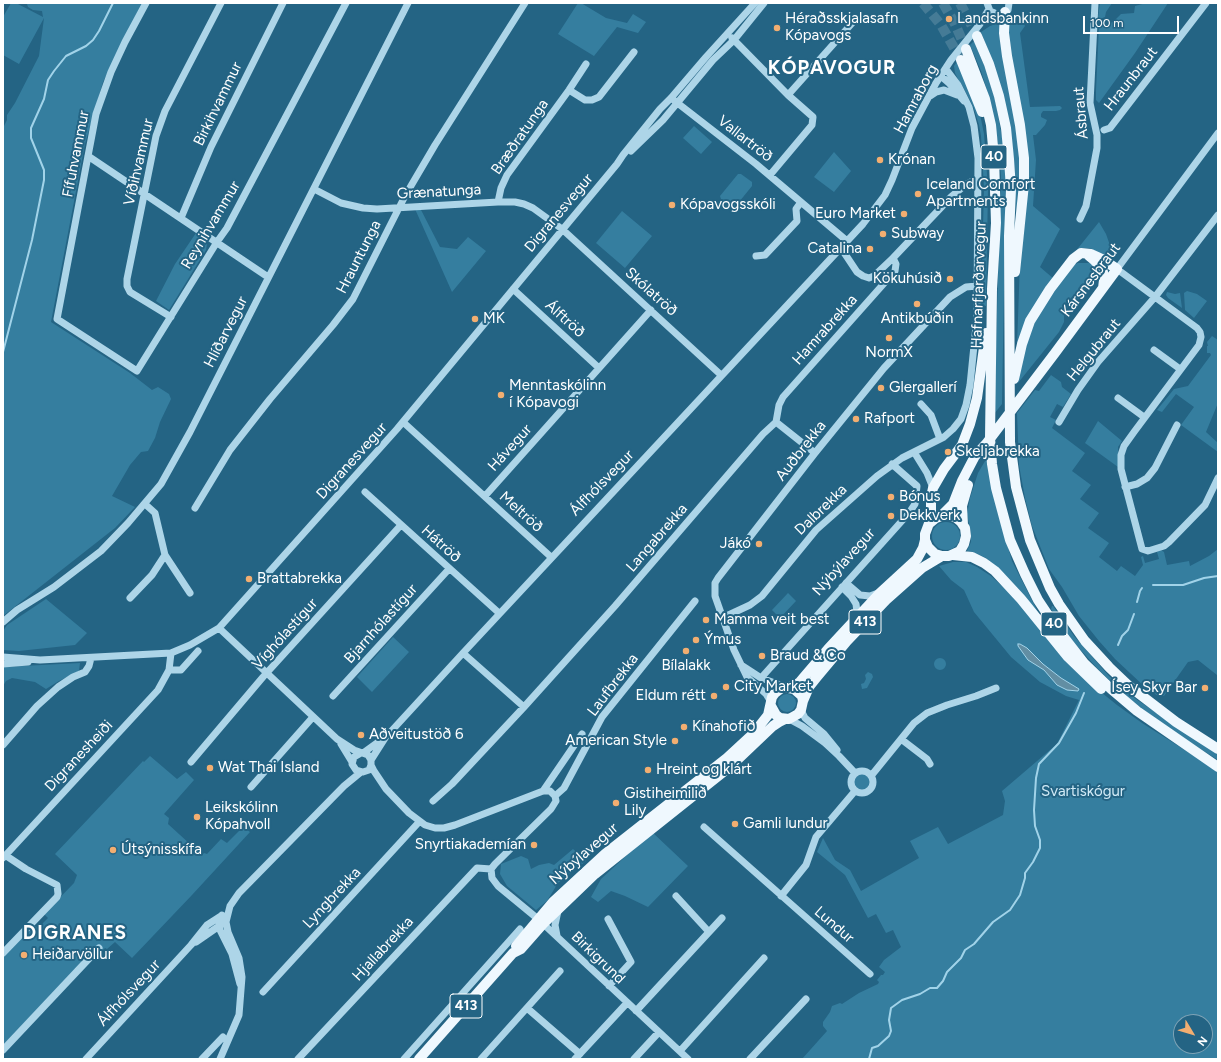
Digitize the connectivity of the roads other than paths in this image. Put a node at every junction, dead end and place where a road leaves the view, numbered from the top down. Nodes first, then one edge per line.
1 (146, 3) edge
2 (221, 3) edge
3 (283, 3) edge
4 (346, 3) edge
5 (408, 3) edge
6 (525, 3) edge
7 (755, 3) edge
8 (764, 3) edge
9 (1095, 3) edge
10 (1206, 3) edge
11 (988, 6) edge
12 (1007, 8) edge
13 (995, 14) junction
14 (854, 20) dead end
15 (980, 24) junction
16 (728, 34) junction
17 (977, 36) tunnel mouth
18 (734, 40) junction
19 (966, 49) tunnel mouth
20 (634, 52) dead end
21 (961, 60) tunnel mouth
22 (586, 64) dead end
23 (946, 69) junction
24 (941, 76) junction
25 (569, 90) junction
26 (788, 95) junction
27 (960, 96) junction
28 (927, 99) junction
29 (674, 100) junction
30 (969, 106) junction
31 (1104, 130) dead end
32 (1218, 134) edge
33 (88, 156) junction
34 (770, 175) junction
35 (979, 178) junction
36 (314, 189) junction
37 (144, 194) junction
38 (996, 201) junction
39 (498, 202) junction
40 (801, 202) junction
41 (400, 207) junction
42 (1218, 215) edge
43 (181, 218) junction
44 (1080, 219) dead end
45 (562, 230) junction
46 (848, 241) junction
47 (217, 242) junction
48 (841, 248) junction
49 (1084, 253) junction
50 (756, 256) dead end
51 (893, 258) junction
52 (1117, 269) junction
53 (268, 277) junction
54 (977, 286) junction
55 (992, 289) junction
56 (1103, 289) junction
57 (513, 290) junction
58 (1155, 297) junction
59 (651, 310) junction
60 (171, 317) junction
61 (57, 319) joint
62 (1009, 322) junction
63 (1154, 350) dead end
64 (600, 368) junction
65 (1180, 369) junction
66 (721, 375) junction
67 (1011, 394) junction
68 (1118, 398) dead end
69 (921, 404) dead end
70 (1144, 417) junction
71 (403, 422) junction
72 (776, 422) junction
73 (1059, 422) dead end
74 (1177, 425) dead end
75 (940, 439) junction
76 (986, 444) junction
77 (914, 452) junction
78 (815, 453) junction
79 (892, 464) junction
80 (944, 469) junction
81 (926, 470) junction
82 (1218, 478) edge
83 (1125, 487) junction
84 (933, 488) junction
85 (365, 492) dead end
86 (485, 496) junction
87 (145, 504) junction
88 (195, 508) dead end
89 (941, 516) junction
90 (930, 523) junction
91 (401, 525) junction
92 (963, 525) junction
93 (925, 540) junction
94 (165, 555) junction
95 (953, 555) junction
96 (942, 556) junction
97 (551, 557) junction
98 (449, 569) junction
99 (844, 585) junction
100 (880, 592) junction
101 (190, 593) dead end
102 (130, 598) dead end
103 (695, 602) dead end
104 (499, 613) junction
105 (722, 618) junction
106 (855, 619) junction
107 (3, 622) edge
108 (219, 628) junction
109 (198, 651) dead end
110 (171, 653) junction
111 (462, 653) junction
112 (3, 657) edge
113 (91, 658) junction
114 (40, 660) junction
115 (3, 664) edge
116 (740, 665) junction
117 (169, 670) junction
118 (267, 673) junction
119 (761, 678) junction
120 (788, 687) junction
121 (996, 688) dead end
122 (333, 696) dead end
123 (771, 704) junction
124 (802, 706) junction
125 (1130, 706) junction
126 (524, 707) junction
127 (313, 716) junction
128 (787, 719) junction
129 (582, 734) dead end
130 (384, 738) junction
131 (337, 739) junction
132 (901, 739) junction
133 (3, 745) edge
134 (1218, 749) edge
135 (362, 753) junction
136 (839, 756) junction
137 (191, 762) dead end
138 (371, 762) junction
139 (353, 764) junction
140 (930, 764) dead end
141 (1218, 767) edge
142 (362, 772) junction
143 (855, 773) junction
144 (871, 776) junction
145 (344, 786) junction
146 (251, 787) dead end
147 (386, 789) junction
148 (543, 791) junction
149 (855, 791) junction
150 (555, 796) junction
151 (433, 801) dead end
152 (419, 822) junction
153 (704, 827) dead end
154 (4, 856) edge
155 (491, 869) junction
156 (676, 896) dead end
157 (781, 896) junction
158 (561, 906) junction
159 (722, 918) dead end
160 (608, 919) dead end
161 (224, 920) junction
162 (540, 922) junction
163 (520, 929) dead end
164 (709, 932) junction
165 (557, 936) junction
166 (99, 948) dead end
167 (3, 953) edge
168 (764, 958) dead end
169 (560, 971) dead end
170 (870, 974) dead end
171 (609, 986) junction
172 (263, 992) dead end
173 (806, 999) dead end
174 (627, 1003) junction
175 (527, 1008) junction
176 (636, 1011) junction
177 (659, 1032) junction
178 (223, 1037) dead end
179 (3, 1050) edge
180 (683, 1056) edge
181 (578, 1057) edge
182 (86, 1059) edge
183 (202, 1059) edge
184 (220, 1059) edge
185 (298, 1059) edge
186 (404, 1059) edge
187 (419, 1059) edge
188 (481, 1059) edge
189 (634, 1059) edge
190 (750, 1059) edge

1 - 33 street, Fífuhvammur
2 - 37 street, Víðihvammur
3 - 43 street, Birkihvammur
4 - 47 street, Reynihvammur
5 - 36 street, Hlíðarvegur
6 - 41 street, Hrauntunga
7 - 16 street, Digranesvegur
8 - 18 street, Digranesvegur
9 - 44 street, Ásbraut
10 - 31 street, Hraunbraut
11 - 13 street
11 - 15 street, Hamraborg
12 - 13 street
12 - 62 main road
13 - 15 street, Hamraborg
14 - 26 street
15 - 23 street, Hamraborg
16 - 18 street
16 - 29 street, Digranesvegur
17 - 62 main road, Hafnarfjarðarvegur / 40
18 - 26 street
18 - 29 street, Digranesvegur
19 - 38 main road, Hafnarfjarðarvegur / 40
20 - 25 street
21 - 38 main road
22 - 25 street, Bræðratunga
23 - 24 street, Hamraborg
23 - 30 street
24 - 27 street
24 - 28 street, Hamraborg
25 - 39 street, Bræðratunga
26 - 34 street
27 - 28 street
27 - 30 street
28 - 46 street, Hamraborg
29 - 34 street, Vallartröð
29 - 45 street, Digranesvegur
30 - 35 street
32 - 52 street, Kársnesbraut
33 - 37 street
33 - 61 street, Fífuhvammur
34 - 40 street, Vallartröð
35 - 51 street, Hamrabrekka
35 - 54 street
36 - 41 street, Grænatunga
36 - 53 street, Hlíðarvegur
37 - 43 street
37 - 60 street, Víðihvammur
38 - 55 main road, Hafnarfjarðarvegur / 40
39 - 41 street, Grænatunga
39 - 45 street, Grænatunga
40 - 46 street, Vallartröð
40 - 50 street
41 - 88 street, Hrauntunga
42 - 58 street, Helgubraut
43 - 47 street
45 - 57 street, Digranesvegur
45 - 59 street, Skólatröð
46 - 48 street, Hamraborg
47 - 53 street
47 - 60 street, Reynihvammur
48 - 51 street, Hamrabrekka
48 - 66 street, Álfhólsvegur
49 - 52 main road
49 - 56 main road
49 - 67 main road
51 - 72 street, Hamrabrekka
52 - 56 main road, Kársnesbraut
52 - 58 street
53 - 87 street, Hlíðarvegur
54 - 75 street
54 - 78 street, Auðbrekka
55 - 80 main road
55 - 125 main road, Hafnarfjarðarvegur / 40
56 - 76 main road, Kársnesbraut
57 - 64 street, Álftröð
57 - 71 street, Digranesvegur
58 - 65 street
58 - 73 street, Helgubraut
59 - 64 street, Hávegur
59 - 66 street, Skólatröð
60 - 61 street, Reynihvammur
62 - 67 main road, Hafnarfjarðarvegur / 40
63 - 65 street
64 - 86 street, Hávegur
65 - 70 street
66 - 97 street, Álfhólsvegur
67 - 134 main road, 40
68 - 70 street
69 - 75 street
70 - 83 street
71 - 86 street, Meltröð
71 - 108 street, Digranesvegur
72 - 78 street
72 - 126 street, Langabrekka
74 - 83 street
75 - 77 street
76 - 89 main road
76 - 92 main road
77 - 79 street, Dalbrekka
77 - 81 street
78 - 105 street, Auðbrekka
79 - 99 street, Nýbýlavegur
79 - 105 street, Dalbrekka
80 - 81 street
80 - 84 main road
81 - 84 street
82 - 83 street
84 - 90 main road
85 - 91 street, Hátröð
86 - 97 street, Meltröð
87 - 94 street
87 - 107 street, Hlíðarvegur
89 - 90 main road
89 - 92 main road
90 - 93 main road, 413
91 - 98 street, Hátröð
91 - 118 street, Víghólastígur
92 - 95 main road
93 - 96 main road
93 - 100 main road, 413
94 - 101 street
94 - 102 street
95 - 96 main road, 413
95 - 125 main road
96 - 124 main road, 413
97 - 104 street, Álfhólsvegur
98 - 104 street, Hátröð
98 - 122 street, Bjarnhólastígur
99 - 100 street
99 - 106 street
99 - 119 street, Nýbýlavegur
100 - 106 main road, 413
103 - 150 street, Laufbrekka
104 - 111 street, Álfhólsvegur
105 - 116 street, Auðbrekka
106 - 120 main road, 413
108 - 110 street, Digranesvegur
108 - 118 street
109 - 117 street
110 - 113 street, Digranesvegur
110 - 117 street, Digranesheiði
111 - 126 street
111 - 130 street, Álfhólsvegur
112 - 114 street, Digranesvegur
113 - 114 street, Digranesvegur
113 - 133 street
114 - 115 street, Digranesvegur
116 - 119 street
116 - 123 street, Auðbrekka
117 - 154 street, Digranesheiði
118 - 127 street
118 - 137 street, Víghólastígur
119 - 120 street
120 - 123 main road, 413
120 - 124 main road
121 - 132 street
123 - 128 main road
123 - 162 main road, Nýbýlavegur / 413
124 - 128 main road, 413
124 - 136 street
125 - 141 main road, 40
126 - 151 street, Langabrekka
127 - 131 street
127 - 146 street
128 - 136 street
128 - 158 main road, Nýbýlavegur / 413
129 - 148 street, Laufbrekka
130 - 135 street, Álfhólsvegur
130 - 138 street, Álfhólsvegur
131 - 135 street
131 - 139 street
132 - 140 street
132 - 144 street
135 - 138 street
135 - 139 street
136 - 143 street
138 - 142 street
138 - 147 street
139 - 142 street
139 - 145 street, Álfhólsvegur
142 - 145 street, Álfhólsvegur
142 - 147 street
143 - 144 street
143 - 149 street
144 - 149 street
145 - 161 street, Álfhólsvegur
147 - 152 street
148 - 150 street
148 - 152 street
149 - 157 street
150 - 155 street
152 - 172 street, Lyngbrekka
153 - 157 street, Lundur
154 - 167 street
155 - 162 street
155 - 185 street, Hjallabrekka
156 - 164 street
157 - 170 street, Lundur
158 - 162 main road, Nýbýlavegur / 413
158 - 165 street
159 - 164 street
160 - 171 street
161 - 182 street, Álfhólsvegur
161 - 184 street
162 - 165 street, Birkigrund
162 - 187 main road, Nýbýlavegur / 413
163 - 186 street
164 - 176 street
165 - 171 street, Birkigrund
166 - 179 street
168 - 180 street, Birkigrund
169 - 175 street
171 - 174 street, Birkigrund
173 - 190 street
174 - 176 street, Birkigrund
174 - 181 street
175 - 181 street
175 - 188 street
176 - 177 street, Birkigrund
177 - 180 street, Birkigrund
177 - 189 street
178 - 183 street

